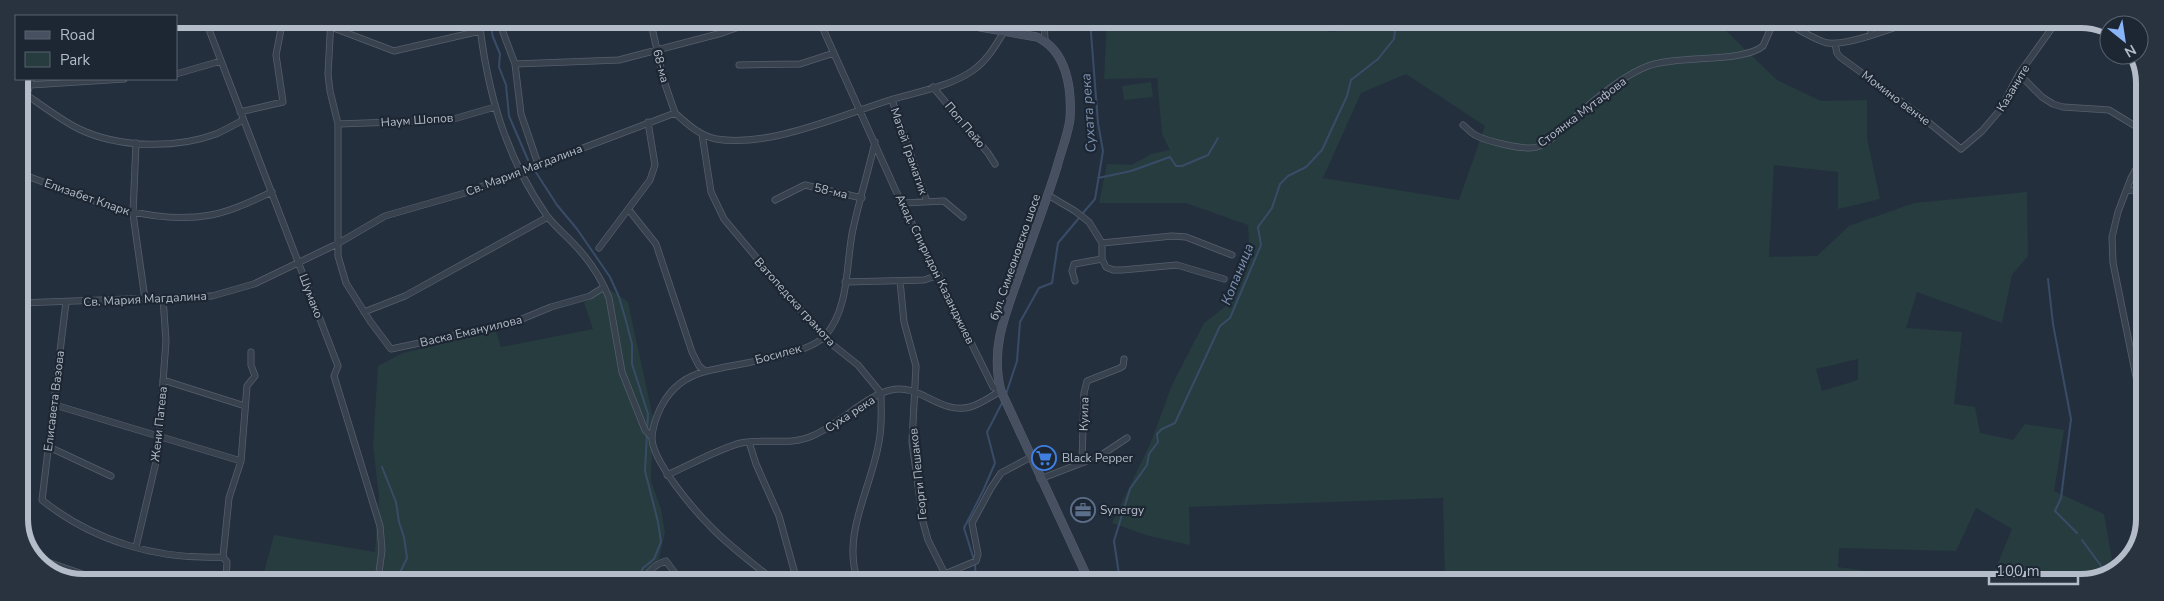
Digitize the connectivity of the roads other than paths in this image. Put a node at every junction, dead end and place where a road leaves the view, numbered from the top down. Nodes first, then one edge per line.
1 (208, 28) edge
2 (280, 28) edge
3 (331, 28) edge
4 (334, 28) edge
5 (480, 28) edge
6 (503, 28) edge
7 (652, 28) edge
8 (737, 28) edge
9 (823, 28) edge
10 (988, 28) edge
11 (1044, 28) edge
12 (1771, 28) edge
13 (1797, 28) edge
14 (1870, 28) edge
15 (1892, 28) edge
16 (2053, 28) edge
17 (1005, 30) junction
18 (480, 31) junction
19 (1871, 35) junction
20 (1045, 40) junction
21 (1835, 44) junction
22 (657, 50) junction
23 (834, 53) junction
24 (221, 61) junction
25 (515, 64) junction
26 (739, 65) dead end
27 (178, 73) edge
28 (2019, 74) junction
29 (93, 80) edge
30 (30, 82) edge
31 (933, 87) junction
32 (28, 97) edge
33 (892, 100) junction
34 (494, 107) junction
35 (861, 109) junction
36 (240, 112) junction
37 (675, 113) junction
38 (244, 120) junction
39 (648, 122) junction
40 (338, 124) junction
41 (1462, 125) dead end
42 (2136, 127) edge
43 (702, 134) junction
44 (875, 142) junction
45 (136, 144) junction
46 (1961, 149) joint
47 (538, 164) junction
48 (995, 164) dead end
49 (521, 171) junction
50 (2136, 173) edge
51 (28, 176) edge
52 (2128, 190) junction
53 (2136, 190) edge
54 (272, 192) junction
55 (1048, 195) junction
56 (862, 198) junction
57 (775, 200) dead end
58 (927, 202) junction
59 (903, 203) junction
60 (629, 210) junction
61 (133, 214) junction
62 (548, 217) junction
63 (963, 217) dead end
64 (1102, 243) junction
65 (338, 244) junction
66 (599, 248) dead end
67 (1232, 255) dead end
68 (1102, 259) junction
69 (298, 264) junction
70 (939, 275) junction
71 (1224, 279) dead end
72 (1075, 281) dead end
73 (845, 282) junction
74 (900, 282) junction
75 (604, 287) junction
76 (163, 298) junction
77 (145, 299) junction
78 (66, 302) junction
79 (28, 303) edge
80 (364, 312) junction
81 (824, 338) junction
82 (251, 352) dead end
83 (1124, 360) dead end
84 (705, 371) junction
85 (2136, 377) edge
86 (163, 380) junction
87 (916, 391) junction
88 (1001, 391) junction
89 (881, 393) junction
90 (55, 405) junction
91 (245, 406) junction
92 (159, 436) junction
93 (652, 437) junction
94 (1127, 438) dead end
95 (749, 442) junction
96 (49, 447) junction
97 (1031, 457) junction
98 (241, 461) junction
99 (1082, 463) junction
100 (667, 475) junction
101 (111, 476) dead end
102 (1040, 479) junction
103 (136, 547) junction
104 (223, 557) junction
105 (51, 563) edge
106 (83, 574) edge
107 (226, 574) edge
108 (379, 574) edge
109 (648, 574) edge
110 (676, 574) edge
111 (766, 574) edge
112 (795, 574) edge
113 (857, 574) edge
114 (945, 574) joint
115 (1086, 574) edge

1 - 24 street, Шумако
2 - 36 street
3 - 40 street
4 - 18 street
5 - 18 street
6 - 25 street
7 - 22 street, 68-ма
8 - 22 street
9 - 23 street
10 - 17 street
11 - 20 street
12 - 41 street, Стоянка Мутафова
13 - 21 street
14 - 19 street
15 - 19 street
16 - 28 street, Казаните
17 - 20 street
17 - 31 street
18 - 34 street
19 - 21 street
20 - 55 street, бул. Симеоновско шосе
21 - 46 street, Момино венче
22 - 25 street
22 - 37 street, 68-ма
23 - 26 street
23 - 35 street
24 - 27 street
24 - 36 street, Шумако
25 - 47 street
28 - 42 street
28 - 46 street, Казаните
29 - 30 street
31 - 33 street
31 - 48 street, Поп Пейо
32 - 45 street
33 - 35 street
33 - 58 street, Матей Граматик
34 - 40 street, Наум Шопов
34 - 49 street
35 - 43 street
35 - 44 street
36 - 38 street, Шумако
37 - 39 street, Св. Мария Магдалина
37 - 43 street
38 - 45 street
38 - 54 street, Шумако
39 - 47 street, Св. Мария Магдалина
39 - 60 street
40 - 65 street
43 - 81 street, Ватопедска грамота
44 - 56 street
44 - 59 street, Акад. Спиридон Казанджиев
45 - 61 street
47 - 49 street, Св. Мария Магдалина
49 - 62 street
49 - 65 street, Св. Мария Магдалина
50 - 52 street
51 - 61 street, Елизабет Кларк
52 - 53 street
52 - 85 street
54 - 61 street, Елизабет Кларк
54 - 69 street, Шумако
55 - 64 street
55 - 88 street, бул. Симеоновско шосе
56 - 57 street, 58-ма
56 - 73 street
58 - 59 street
58 - 63 street
59 - 70 street, Акад. Спиридон Казанджиев
60 - 66 street
60 - 84 street
61 - 77 street
62 - 75 street
62 - 80 street
64 - 67 street
64 - 68 street
65 - 69 street, Св. Мария Магдалина
65 - 80 street
68 - 71 street
68 - 72 street
69 - 76 street, Св. Мария Магдалина
69 - 108 street, Шумако
70 - 74 street
70 - 88 street, Акад. Спиридон Казанджиев
73 - 74 street
73 - 81 street
74 - 87 street, Георги Пешаков
75 - 80 street, Васка Емануилова
75 - 93 street
76 - 77 street, Св. Мария Магдалина
76 - 86 street, Жени Патева
77 - 78 street, Св. Мария Магдалина
78 - 79 street, Св. Мария Магдалина
78 - 90 street, Елисавета Вазова
81 - 84 street, Босилек
81 - 89 street, Ватопедска грамота
82 - 91 street
83 - 99 street, Куила
84 - 93 street, Босилек
86 - 91 street
86 - 92 street, Жени Патева
87 - 88 street
87 - 89 street, Суха река
87 - 114 street, Георги Пешаков
88 - 97 street, бул. Симеоновско шосе
89 - 95 street, Суха река
89 - 113 street
90 - 92 street
90 - 96 street, Елисавета Вазова
91 - 98 street
92 - 98 street
92 - 103 street, Жени Патева
93 - 100 street, Босилек
94 - 99 street
95 - 100 street, Суха река
95 - 112 street
96 - 101 street
96 - 103 street, Елисавета Вазова
97 - 102 street, бул. Симеоновско шосе
97 - 114 street
98 - 104 street
99 - 102 street
100 - 111 street, Босилек
102 - 115 street, бул. Симеоновско шосе
103 - 104 street
104 - 107 street
105 - 106 street
109 - 110 street

